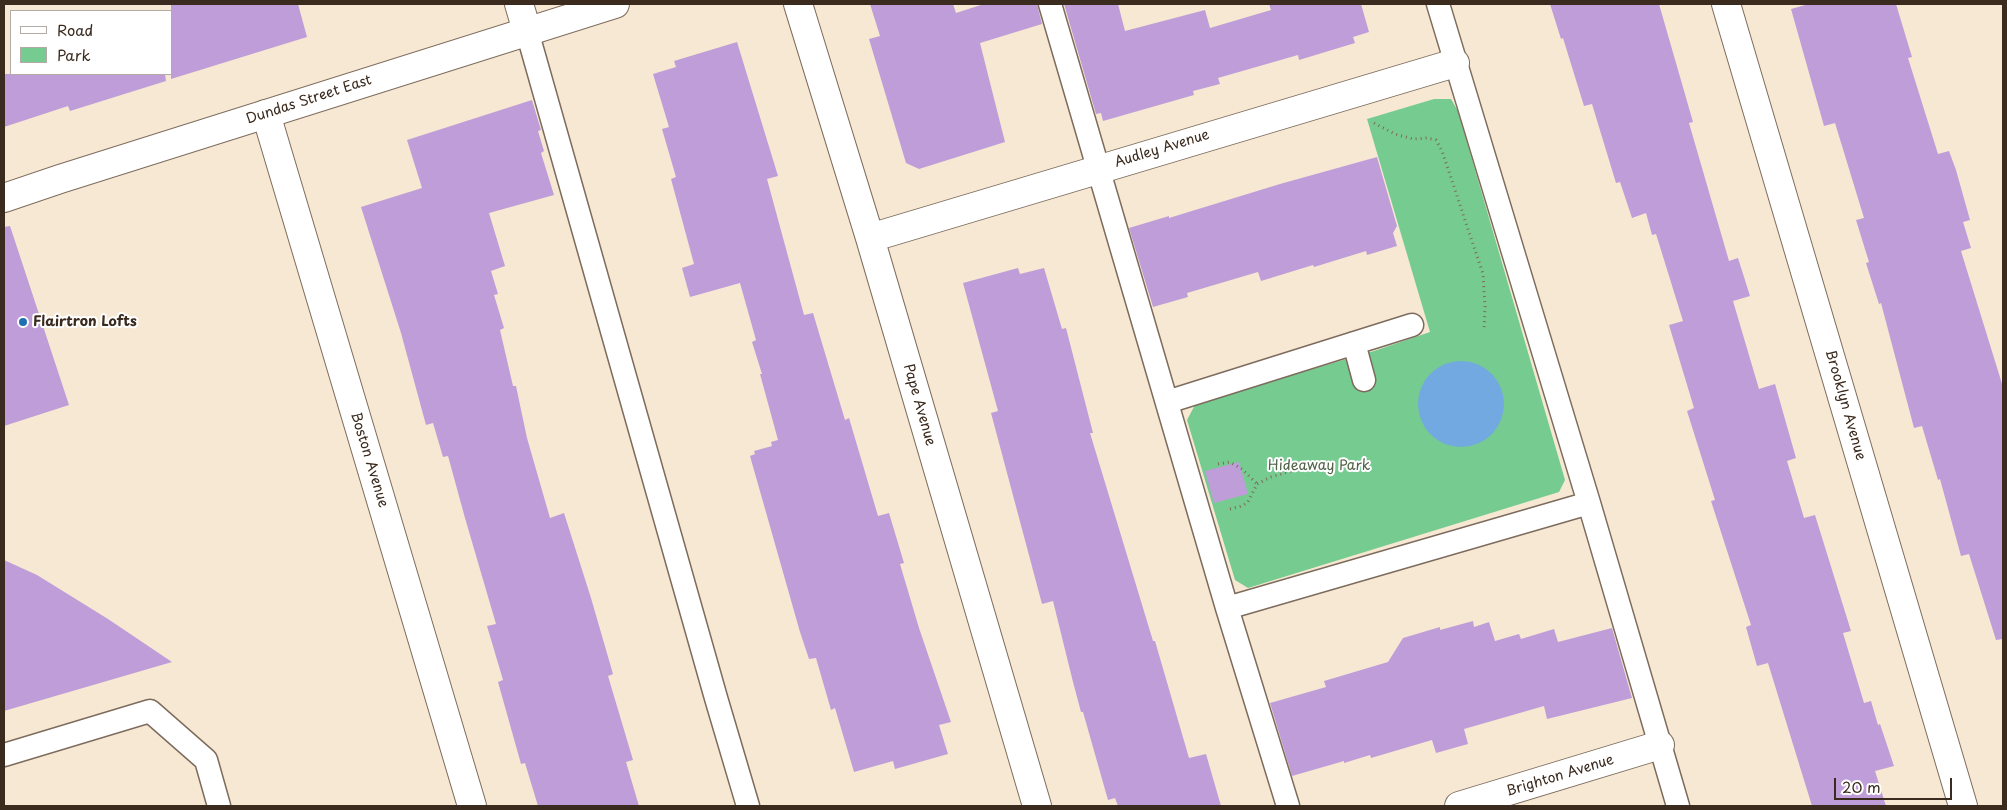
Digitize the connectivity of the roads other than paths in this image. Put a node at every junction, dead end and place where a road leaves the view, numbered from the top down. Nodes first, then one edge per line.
1 (519, 4) edge
2 (615, 4) edge
3 (798, 4) edge
4 (1050, 4) edge
5 (1438, 4) edge
6 (1726, 4) edge
7 (527, 32) junction
8 (1455, 63) junction
9 (266, 114) junction
10 (1099, 168) junction
11 (4, 198) edge
12 (870, 238) junction
13 (1412, 325) dead end
14 (1354, 344) junction
15 (1364, 380) dead end
16 (1167, 402) junction
17 (1590, 503) junction
18 (1227, 608) junction
19 (1660, 745) junction
20 (4, 754) edge
21 (219, 806) edge
22 (472, 806) edge
23 (748, 806) edge
24 (1037, 806) edge
25 (1288, 806) edge
26 (1459, 806) edge
27 (1678, 806) edge
28 (1963, 806) edge

1 - 7 street
2 - 7 street, Dundas Street East
3 - 12 street, Pape Avenue
4 - 10 lane
5 - 8 lane
6 - 28 street, Brooklyn Avenue
7 - 9 street, Dundas Street East
7 - 23 lane
8 - 10 street, Audley Avenue
8 - 17 lane
9 - 11 street, Dundas Street East
9 - 22 street, Boston Avenue
10 - 12 street, Audley Avenue
10 - 16 lane
12 - 24 street, Pape Avenue
13 - 14 lane
14 - 15 lane
14 - 16 lane
16 - 18 lane
17 - 18 lane
17 - 19 lane
18 - 25 lane
19 - 26 street, Brighton Avenue
19 - 27 lane
20 - 21 lane

